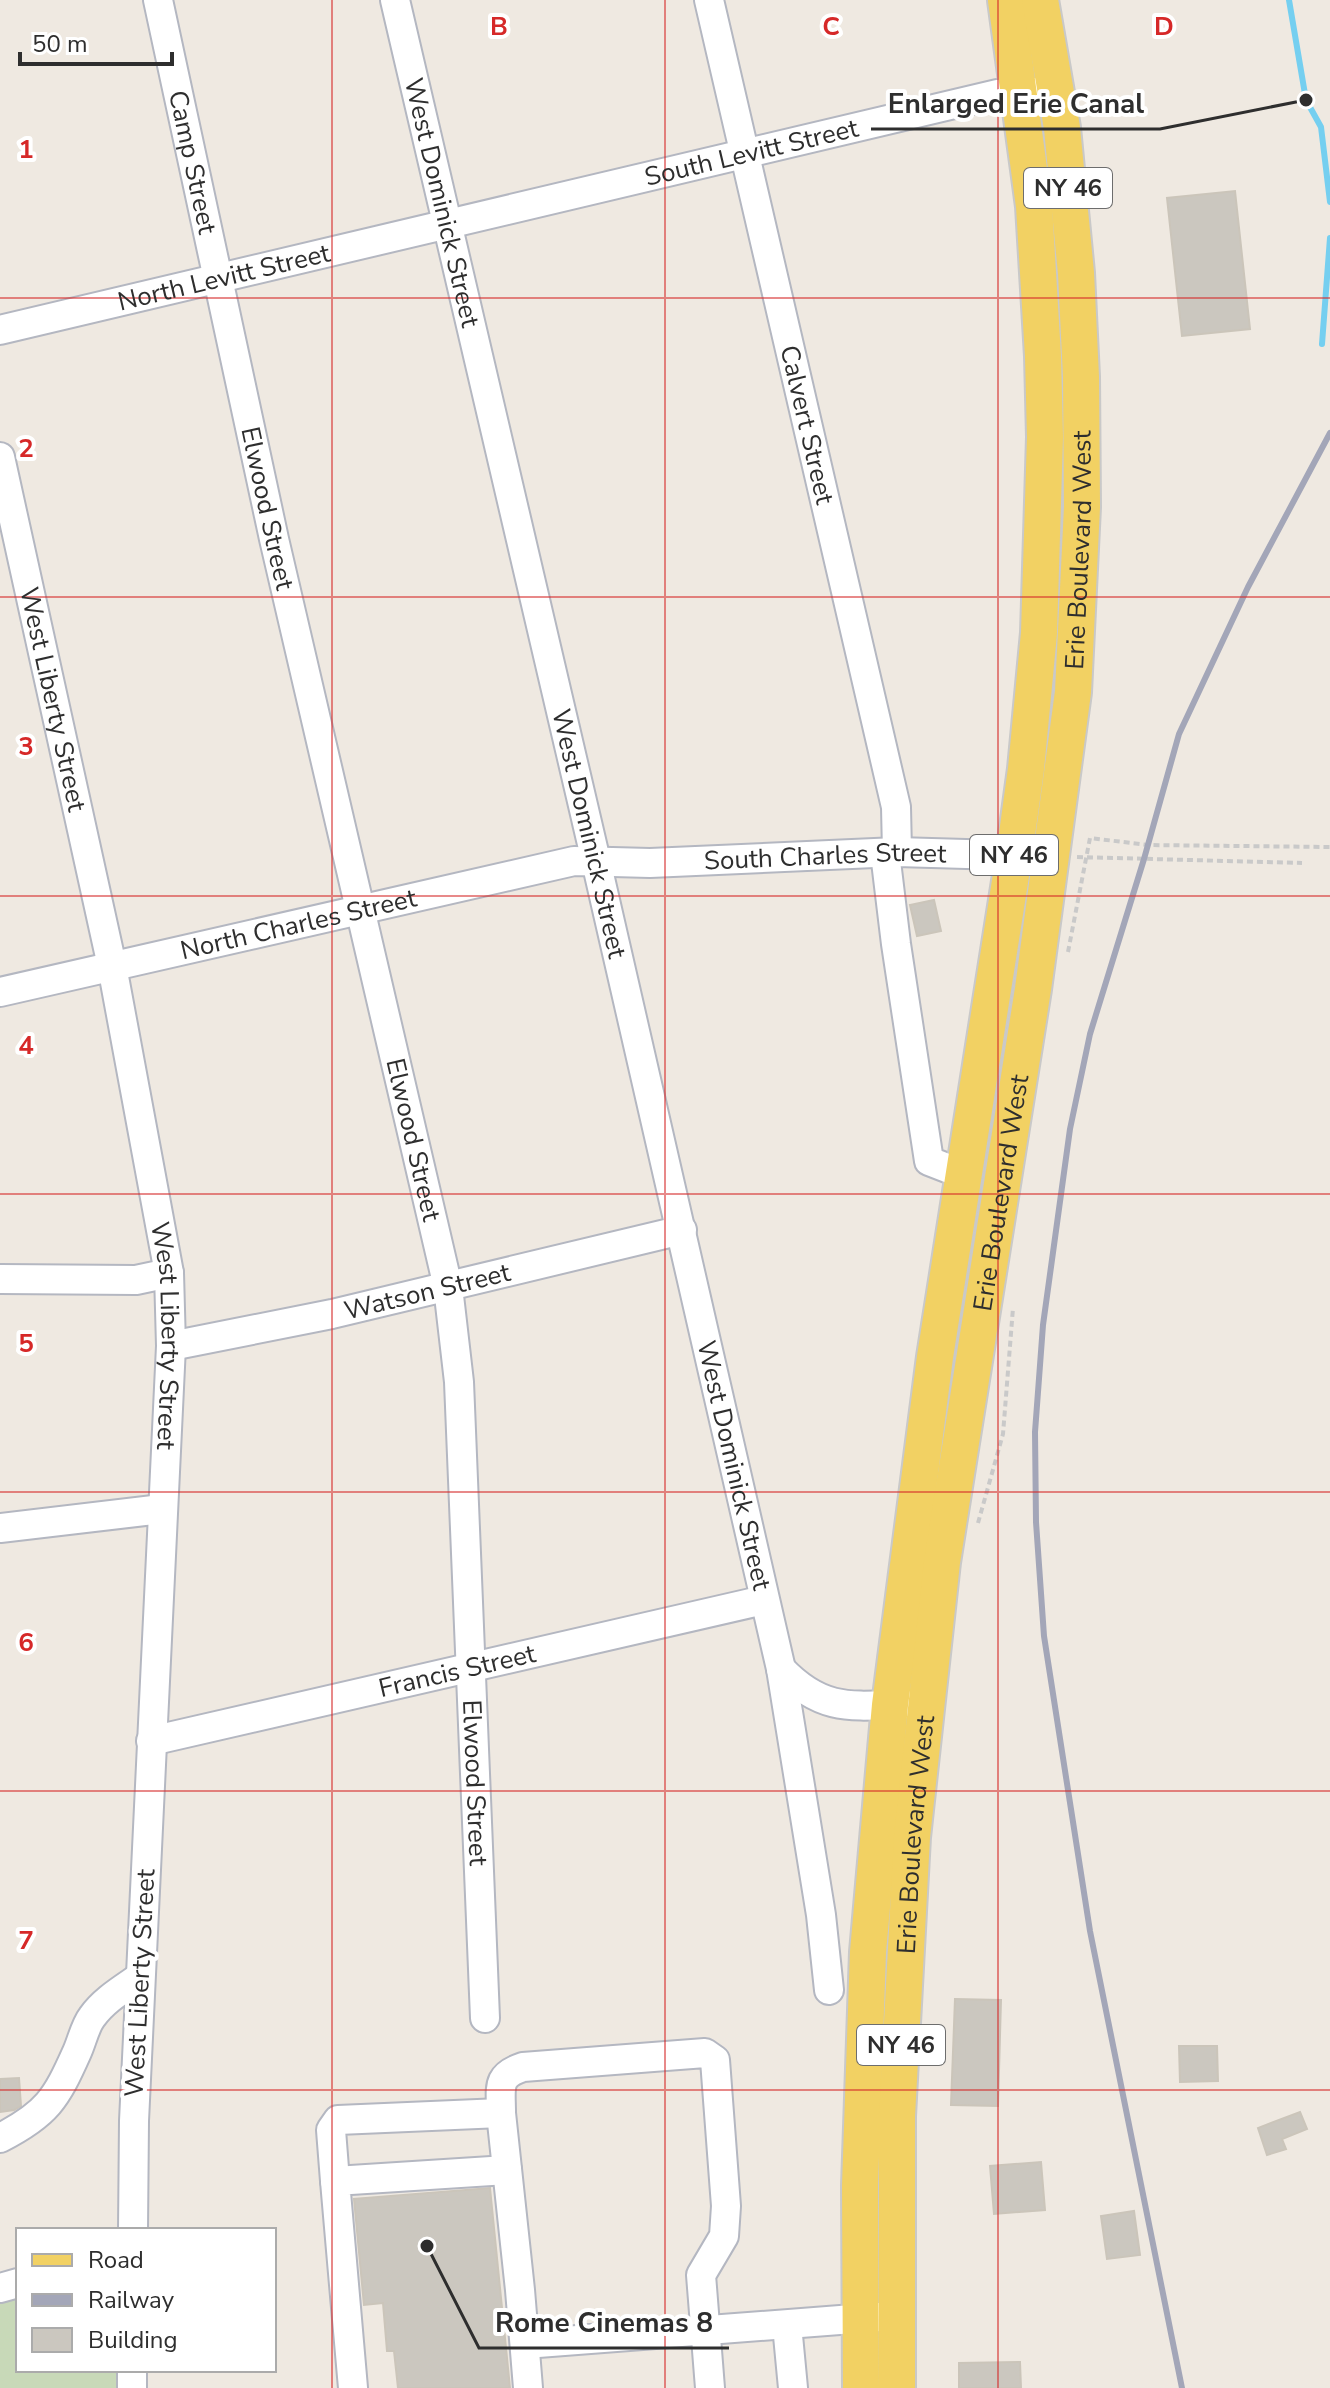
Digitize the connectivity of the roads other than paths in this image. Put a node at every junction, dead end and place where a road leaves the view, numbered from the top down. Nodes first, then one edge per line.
1 (158, 0) edge
2 (395, 0) edge
3 (709, 0) edge
4 (1006, 0) edge
5 (1040, 0) edge
6 (1056, 91) junction
7 (1020, 93) junction
8 (743, 155) junction
9 (448, 225) junction
10 (218, 278) junction
11 (0, 330) edge
12 (0, 457) edge
13 (891, 852) junction
14 (1014, 856) junction
15 (1070, 857) junction
16 (596, 861) junction
17 (361, 910) junction
18 (112, 966) junction
19 (0, 992) edge
20 (965, 1175) junction
21 (682, 1230) junction
22 (169, 1273) junction
23 (0, 1279) edge
24 (448, 1287) junction
25 (171, 1346) junction
26 (162, 1509) junction
27 (0, 1528) edge
28 (764, 1600) junction
29 (472, 1666) junction
30 (781, 1669) junction
31 (926, 1704) junction
32 (890, 1705) junction
33 (151, 1741) junction
34 (140, 1977) junction
35 (829, 1990) dead end
36 (485, 2018) dead end
37 (501, 2113) junction
38 (0, 2138) edge
39 (507, 2170) junction
40 (335, 2181) junction
41 (133, 2228) edge
42 (896, 2314) junction
43 (860, 2319) junction
44 (787, 2325) junction
45 (707, 2331) junction
46 (525, 2344) junction
47 (353, 2388) edge
48 (528, 2388) edge
49 (710, 2388) edge
50 (793, 2388) edge
51 (861, 2388) edge
52 (897, 2388) edge

1 - 10 street, Camp Street
2 - 9 street, West Dominick Street
3 - 8 street, Calvert Street
4 - 7 main road, Erie Boulevard West / NY 46
5 - 6 main road, Erie Boulevard West / NY 46
6 - 7 street, South Levitt Street
6 - 15 main road, Erie Boulevard West / NY 46
7 - 8 street, South Levitt Street
7 - 14 main road, Erie Boulevard West / NY 46
8 - 9 street, South Levitt Street
8 - 13 street, Calvert Street
9 - 10 street, North Levitt Street
9 - 16 street, West Dominick Street
10 - 11 street, North Levitt Street
10 - 17 street, Elwood Street
12 - 18 street, West Liberty Street
13 - 14 street, South Charles Street
13 - 16 street, South Charles Street
13 - 20 street, Calvert Street
14 - 15 street, South Charles Street
14 - 20 main road, Erie Boulevard West / NY 46
15 - 31 main road, Erie Boulevard West / NY 46
16 - 17 street, North Charles Street
16 - 21 street, West Dominick Street
17 - 18 street, North Charles Street
17 - 24 street, Elwood Street
18 - 19 street, North Charles Street
18 - 22 street, West Liberty Street
20 - 32 main road, Erie Boulevard West / NY 46
21 - 24 street, Watson Street
21 - 28 street, West Dominick Street
22 - 23 street
22 - 25 street, West Liberty Street
24 - 25 street, Watson Street
24 - 29 street, Elwood Street
25 - 26 street, West Liberty Street
26 - 27 street
26 - 33 street, West Liberty Street
28 - 29 street, Francis Street
28 - 30 street, West Dominick Street
29 - 33 street, Francis Street
29 - 36 street, Elwood Street
30 - 32 street
30 - 35 street, West Dominick Street
31 - 32 street
31 - 42 main road, Erie Boulevard West / NY 46
32 - 43 main road, Erie Boulevard West / NY 46
33 - 34 street, West Liberty Street
34 - 38 street
34 - 41 street, West Liberty Street
37 - 39 street
37 - 40 street
37 - 45 street
39 - 40 street
39 - 46 street
40 - 47 street
42 - 43 street
42 - 52 main road, Erie Boulevard West / NY 46
43 - 44 street
43 - 51 main road, Erie Boulevard West / NY 46
44 - 45 street
44 - 50 street
45 - 46 street
45 - 49 street
46 - 48 street

